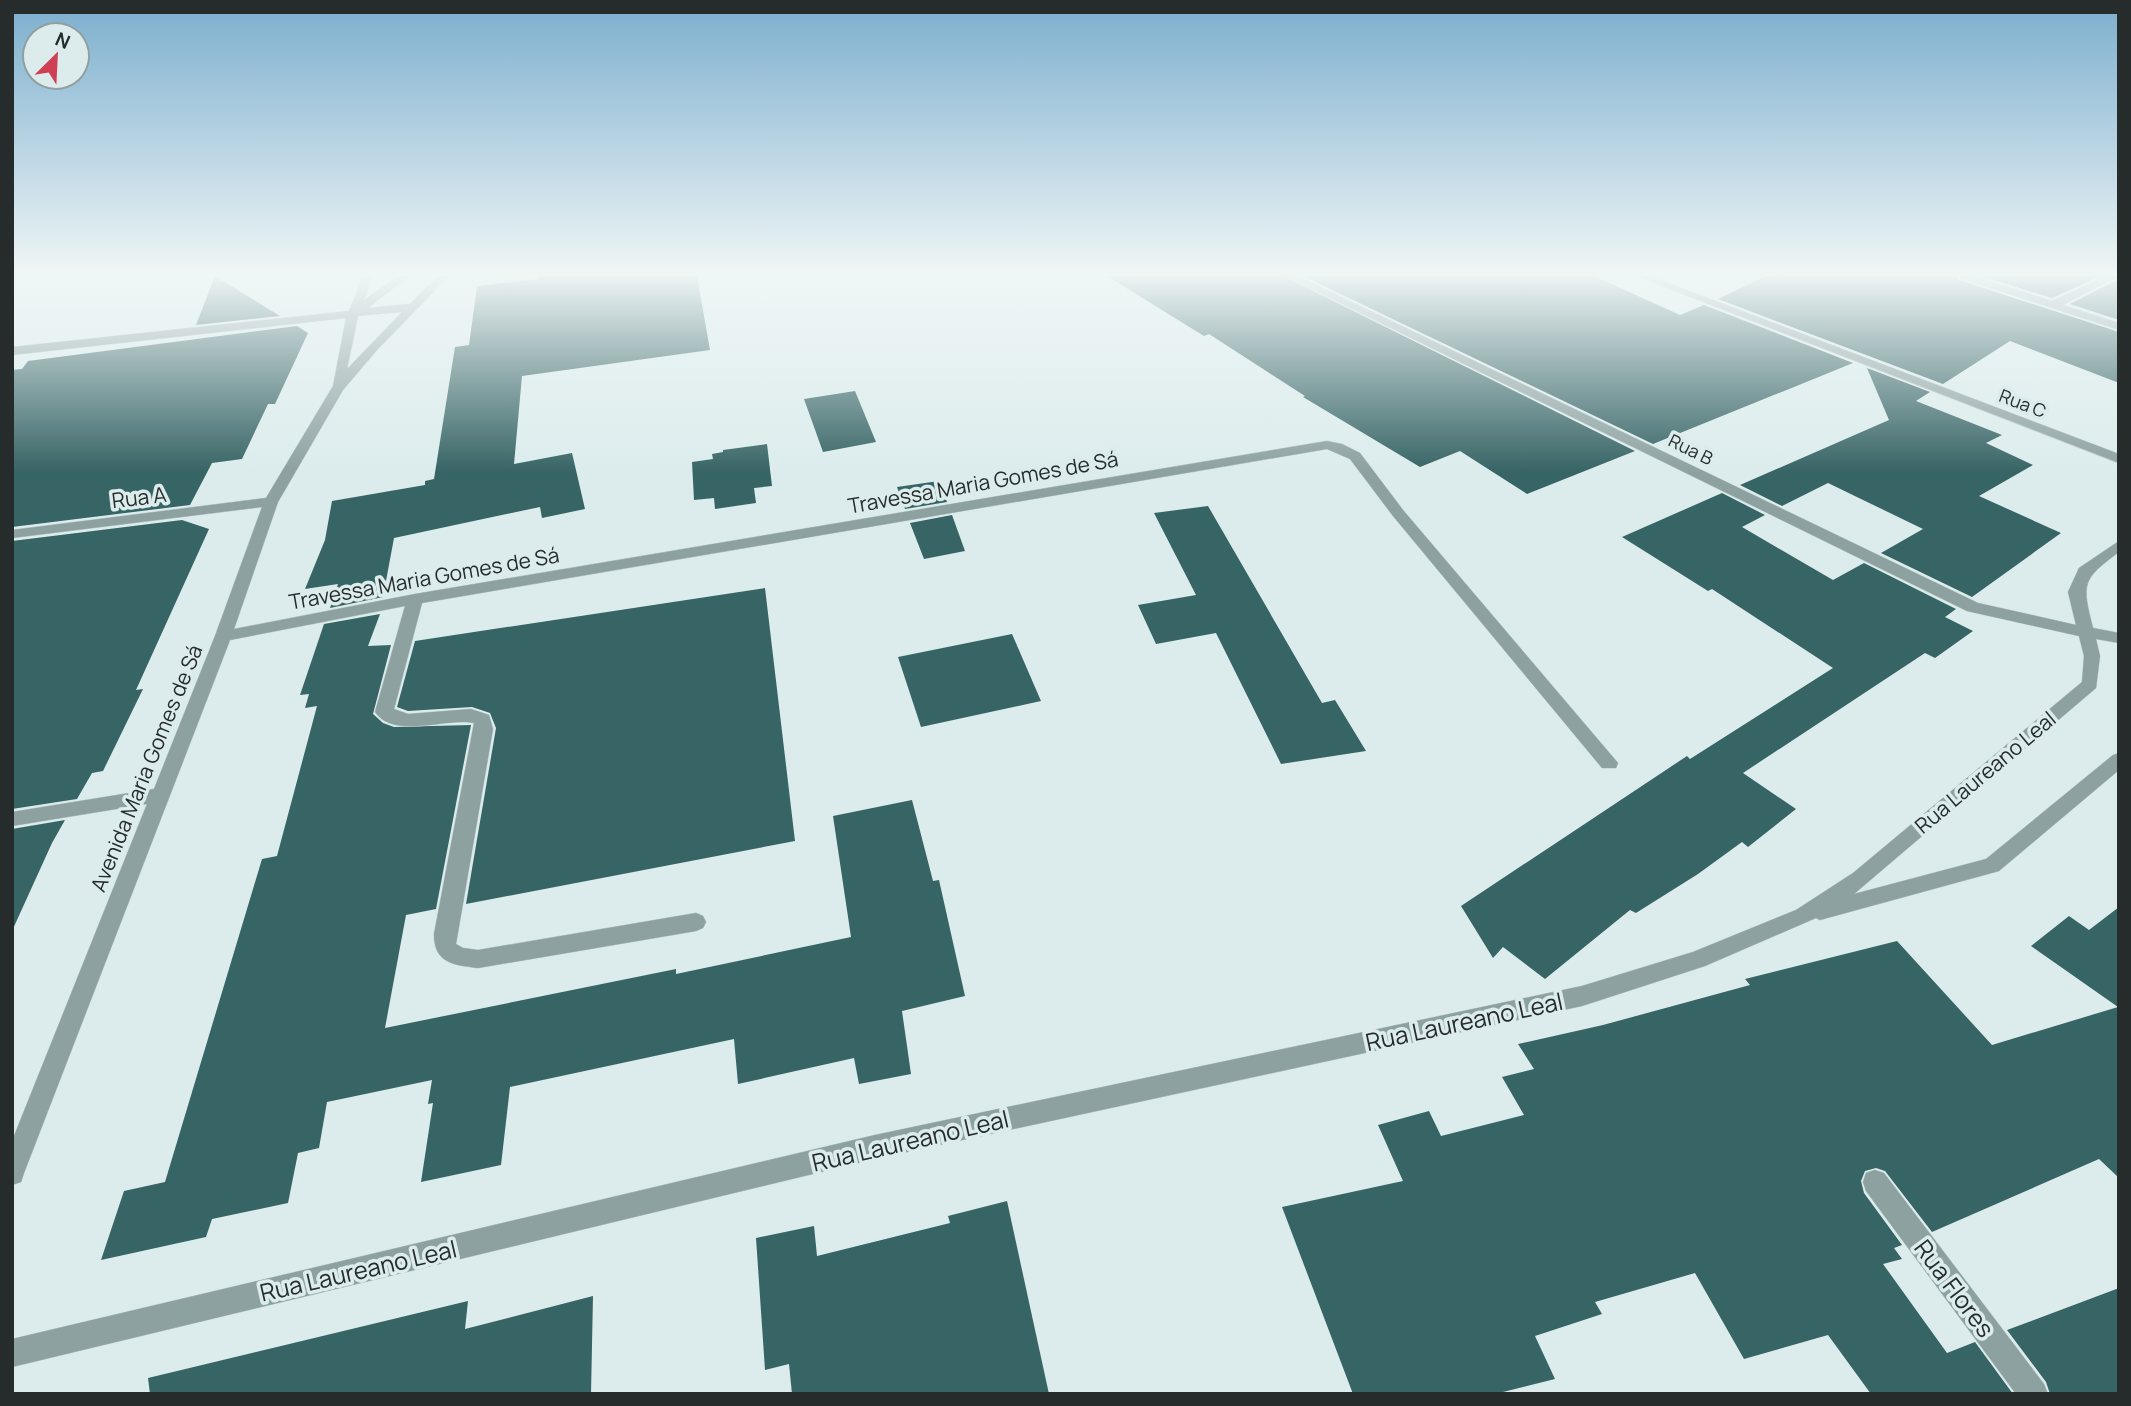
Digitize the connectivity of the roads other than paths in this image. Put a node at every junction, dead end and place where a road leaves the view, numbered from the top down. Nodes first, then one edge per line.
1 (99, 342) edge
2 (347, 342) edge
3 (380, 342) edge
4 (1425, 342) edge
5 (1812, 342) edge
6 (12, 351) edge
7 (338, 388) junction
8 (2119, 459) edge
9 (271, 502) junction
10 (12, 534) edge
11 (2119, 545) edge
12 (415, 600) junction
13 (2085, 632) junction
14 (223, 636) junction
15 (2119, 638) edge
16 (2119, 760) edge
17 (1609, 763) dead end
18 (159, 795) junction
19 (12, 819) edge
20 (1803, 916) junction
21 (695, 922) dead end
22 (12, 1173) edge
23 (1875, 1182) dead end
24 (12, 1353) edge
25 (2034, 1394) edge

1 - 6 street
2 - 7 street, Avenida Maria Gomes de Sá
3 - 7 street, Avenida Maria Gomes de Sá
4 - 13 street, Rua B
5 - 8 street, Rua C
7 - 9 street, Avenida Maria Gomes de Sá
9 - 10 street, Rua A
9 - 14 street, Avenida Maria Gomes de Sá
11 - 13 street
12 - 14 street, Travessa Maria Gomes de Sá
12 - 17 street, Travessa Maria Gomes de Sá
12 - 21 street
13 - 15 street, Rua B
13 - 20 street, Rua Laureano Leal
14 - 18 street, Avenida Maria Gomes de Sá
16 - 20 street, Rua Laureano Leal
18 - 19 street
18 - 22 street, Avenida Maria Gomes de Sá
20 - 24 street, Rua Laureano Leal
23 - 25 street, Rua Flores

